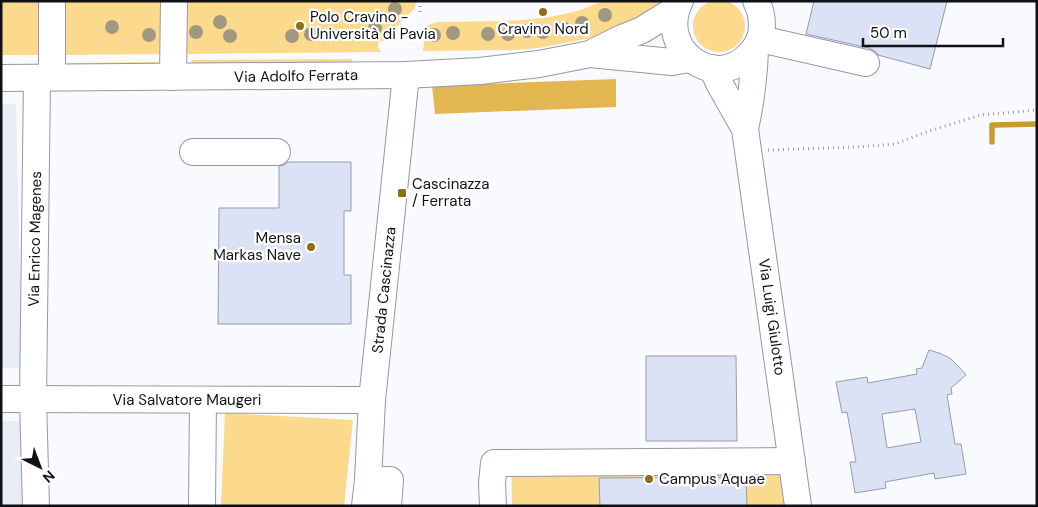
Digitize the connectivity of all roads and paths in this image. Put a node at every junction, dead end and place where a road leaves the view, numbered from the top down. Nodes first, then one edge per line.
1 (52, 1) edge
2 (174, 1) edge
3 (420, 1) edge
4 (757, 2) edge
5 (678, 5) edge
6 (420, 12) dead end
7 (757, 44) junction
8 (590, 54) junction
9 (701, 63) junction
10 (866, 63) dead end
11 (406, 74) junction
12 (173, 77) junction
13 (1, 78) edge
14 (45, 78) junction
15 (1037, 110) edge
16 (746, 139) junction
17 (193, 152) dead end
18 (276, 152) dead end
19 (1, 399) edge
20 (33, 400) junction
21 (203, 400) junction
22 (372, 400) junction
23 (792, 461) junction
24 (368, 480) junction
25 (36, 506) edge
26 (202, 506) edge
27 (365, 506) edge
28 (388, 506) edge
29 (493, 506) edge
30 (798, 506) edge

1 - 14 street, Via Enrico Magenes
2 - 12 street
3 - 6 path
4 - 7 street
5 - 8 street, Via Adolfo Ferrata
5 - 9 street, Via Adolfo Ferrata
7 - 9 street, Via Adolfo Ferrata
7 - 10 street
7 - 16 street, Via Luigi Giulotto
8 - 9 street, Via Adolfo Ferrata
8 - 11 street, Via Adolfo Ferrata
9 - 16 street, Via Luigi Giulotto
11 - 12 street, Via Adolfo Ferrata
11 - 22 street, Strada Cascinazza
12 - 14 street, Via Adolfo Ferrata
13 - 14 street, Via Adolfo Ferrata
14 - 20 street, Via Enrico Magenes
15 - 16 path
16 - 23 street, Via Luigi Giulotto
17 - 18 street
19 - 20 street, Via Salvatore Maugeri
20 - 21 street, Via Salvatore Maugeri
20 - 25 street, Via Enrico Magenes
21 - 22 street, Via Salvatore Maugeri
21 - 26 street
22 - 24 street, Strada Cascinazza
23 - 29 street
23 - 30 street, Via Luigi Giulotto
24 - 27 street, Strada Cascinazza
24 - 28 street

